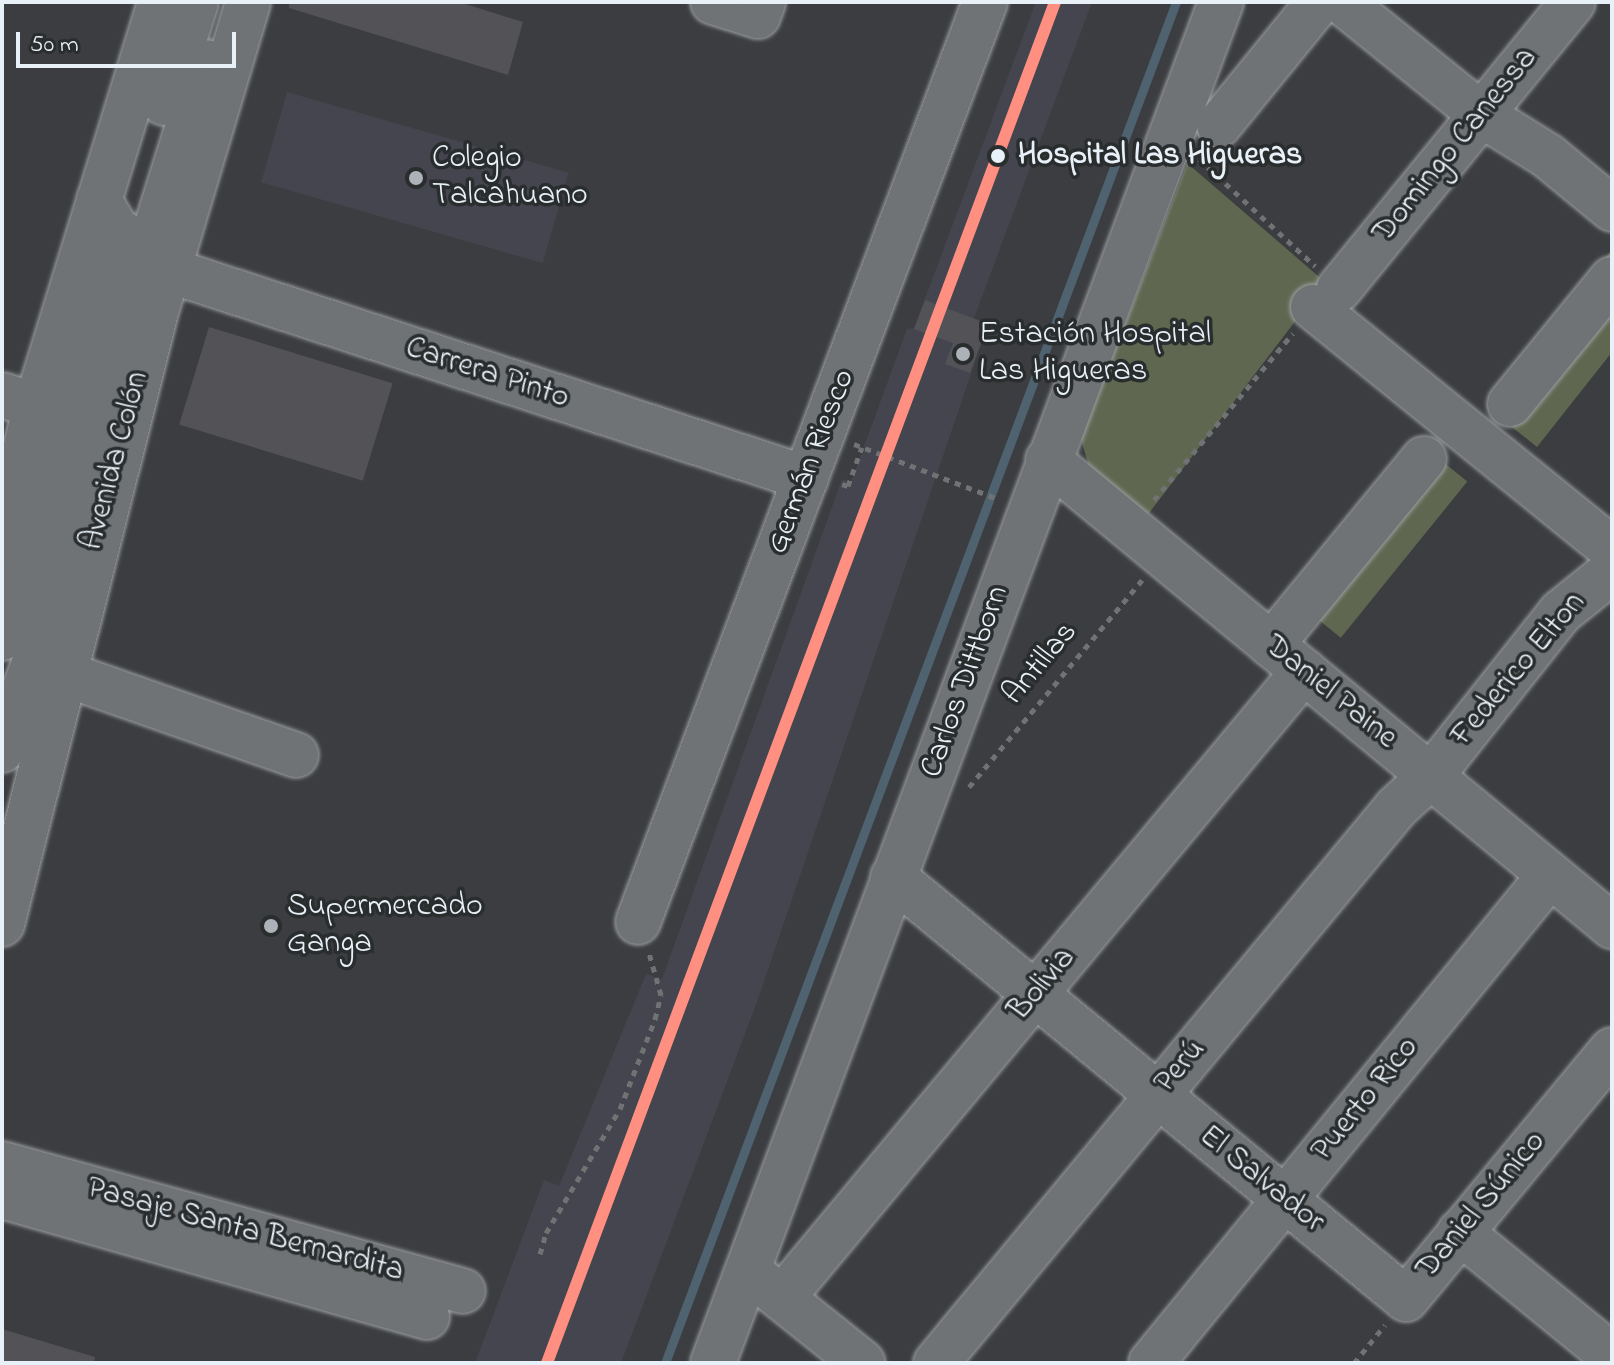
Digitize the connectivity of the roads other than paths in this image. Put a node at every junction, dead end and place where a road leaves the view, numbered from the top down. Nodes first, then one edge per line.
1 (160, 2) edge
2 (196, 2) edge
3 (227, 2) edge
4 (248, 2) edge
5 (713, 2) edge
6 (763, 2) edge
7 (985, 2) edge
8 (1221, 2) edge
9 (1319, 2) edge
10 (1342, 2) edge
11 (1573, 2) edge
12 (1482, 115) junction
13 (1219, 125) dead end
14 (99, 200) junction
15 (1612, 209) edge
16 (146, 256) junction
17 (1612, 279) edge
18 (19, 400) edge
19 (1510, 404) dead end
20 (1424, 459) dead end
21 (1048, 460) junction
22 (806, 478) junction
23 (2, 544) edge
24 (1612, 549) edge
25 (1612, 571) edge
26 (2, 638) edge
27 (1287, 658) junction
28 (62, 673) junction
29 (2, 750) edge
30 (296, 755) dead end
31 (1431, 776) junction
32 (1550, 875) junction
33 (893, 877) junction
34 (638, 922) road end
35 (2, 924) edge
36 (1612, 926) edge
37 (1035, 994) junction
38 (1612, 1050) edge
39 (1158, 1095) junction
40 (10, 1177) edge
41 (1285, 1199) junction
42 (1460, 1232) junction
43 (747, 1269) junction
44 (463, 1291) dead end
45 (782, 1298) junction
46 (1406, 1299) joint
47 (427, 1317) dead end
48 (1599, 1346) edge
49 (713, 1363) edge
50 (863, 1363) edge
51 (936, 1363) edge
52 (1151, 1363) edge

1 - 14 street
2 - 16 street
3 - 16 street
4 - 16 street, Avenida Colón
5 - 6 street
7 - 22 street, Germán Riesco
8 - 21 street, Carlos Dittborn
9 - 13 street
10 - 12 street
11 - 12 street, Domingo Canessa
12 - 15 street
12 - 24 street, Domingo Canessa
14 - 16 street
14 - 18 street
16 - 22 street, Carrera Pinto
16 - 26 street
16 - 28 street, Avenida Colón
16 - 29 street
17 - 19 street
18 - 23 street
20 - 27 street, Bolivia
21 - 27 street, Daniel Paine
21 - 33 street, Carlos Dittborn
22 - 34 street, Germán Riesco
25 - 31 street, Federico Elton
27 - 31 street, Daniel Paine
27 - 37 street, Bolivia
28 - 30 street
28 - 35 street, Avenida Colón
31 - 32 street, Daniel Paine
31 - 39 street, Perú
32 - 36 street, Daniel Paine
32 - 41 street, Puerto Rico
33 - 37 street, El Salvador
33 - 43 street, Carlos Dittborn
37 - 39 street, El Salvador
37 - 45 street, Bolivia
38 - 42 street, Daniel Súnico
39 - 41 street, El Salvador
39 - 51 street, Perú
40 - 44 street, Pasaje Santa Bernardita
40 - 47 street
41 - 46 street, El Salvador
41 - 52 street, Puerto Rico
42 - 46 street, Daniel Súnico
42 - 48 street
43 - 45 street
43 - 49 street, Carlos Dittborn
45 - 50 street

